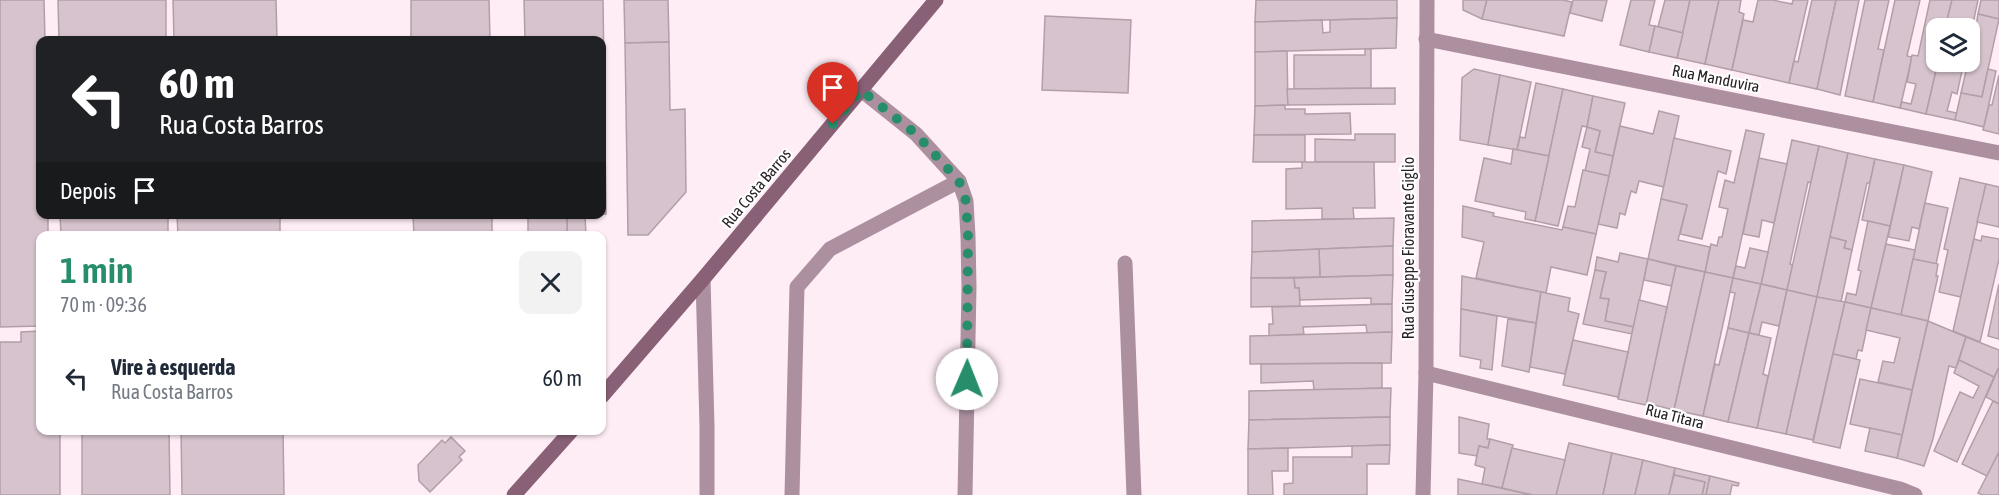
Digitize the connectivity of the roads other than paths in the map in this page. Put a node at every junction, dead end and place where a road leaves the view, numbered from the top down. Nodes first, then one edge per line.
1 (936, 0) edge
2 (1427, 0) edge
3 (1426, 39) junction
4 (861, 90) junction
5 (1999, 153) edge
6 (959, 181) junction
7 (1125, 263) dead end
8 (703, 279) junction
9 (1426, 373) junction
10 (606, 391) edge
11 (568, 435) edge
12 (514, 495) edge
13 (707, 495) edge
14 (792, 495) edge
15 (964, 495) edge
16 (1134, 495) edge
17 (1423, 495) edge
18 (1915, 495) edge

1 - 4 main road, Rua Costa Barros
2 - 3 street, Rua Giuseppe Fioravante Giglio
3 - 5 street, Rua Manduvira
3 - 9 street, Rua Giuseppe Fioravante Giglio
4 - 6 street
4 - 8 main road, Rua Costa Barros
6 - 14 street
6 - 15 street
7 - 16 street
8 - 10 main road, Rua Costa Barros
8 - 13 street
9 - 17 street, Rua Giuseppe Fioravante Giglio
9 - 18 street, Rua Titara
11 - 12 main road

